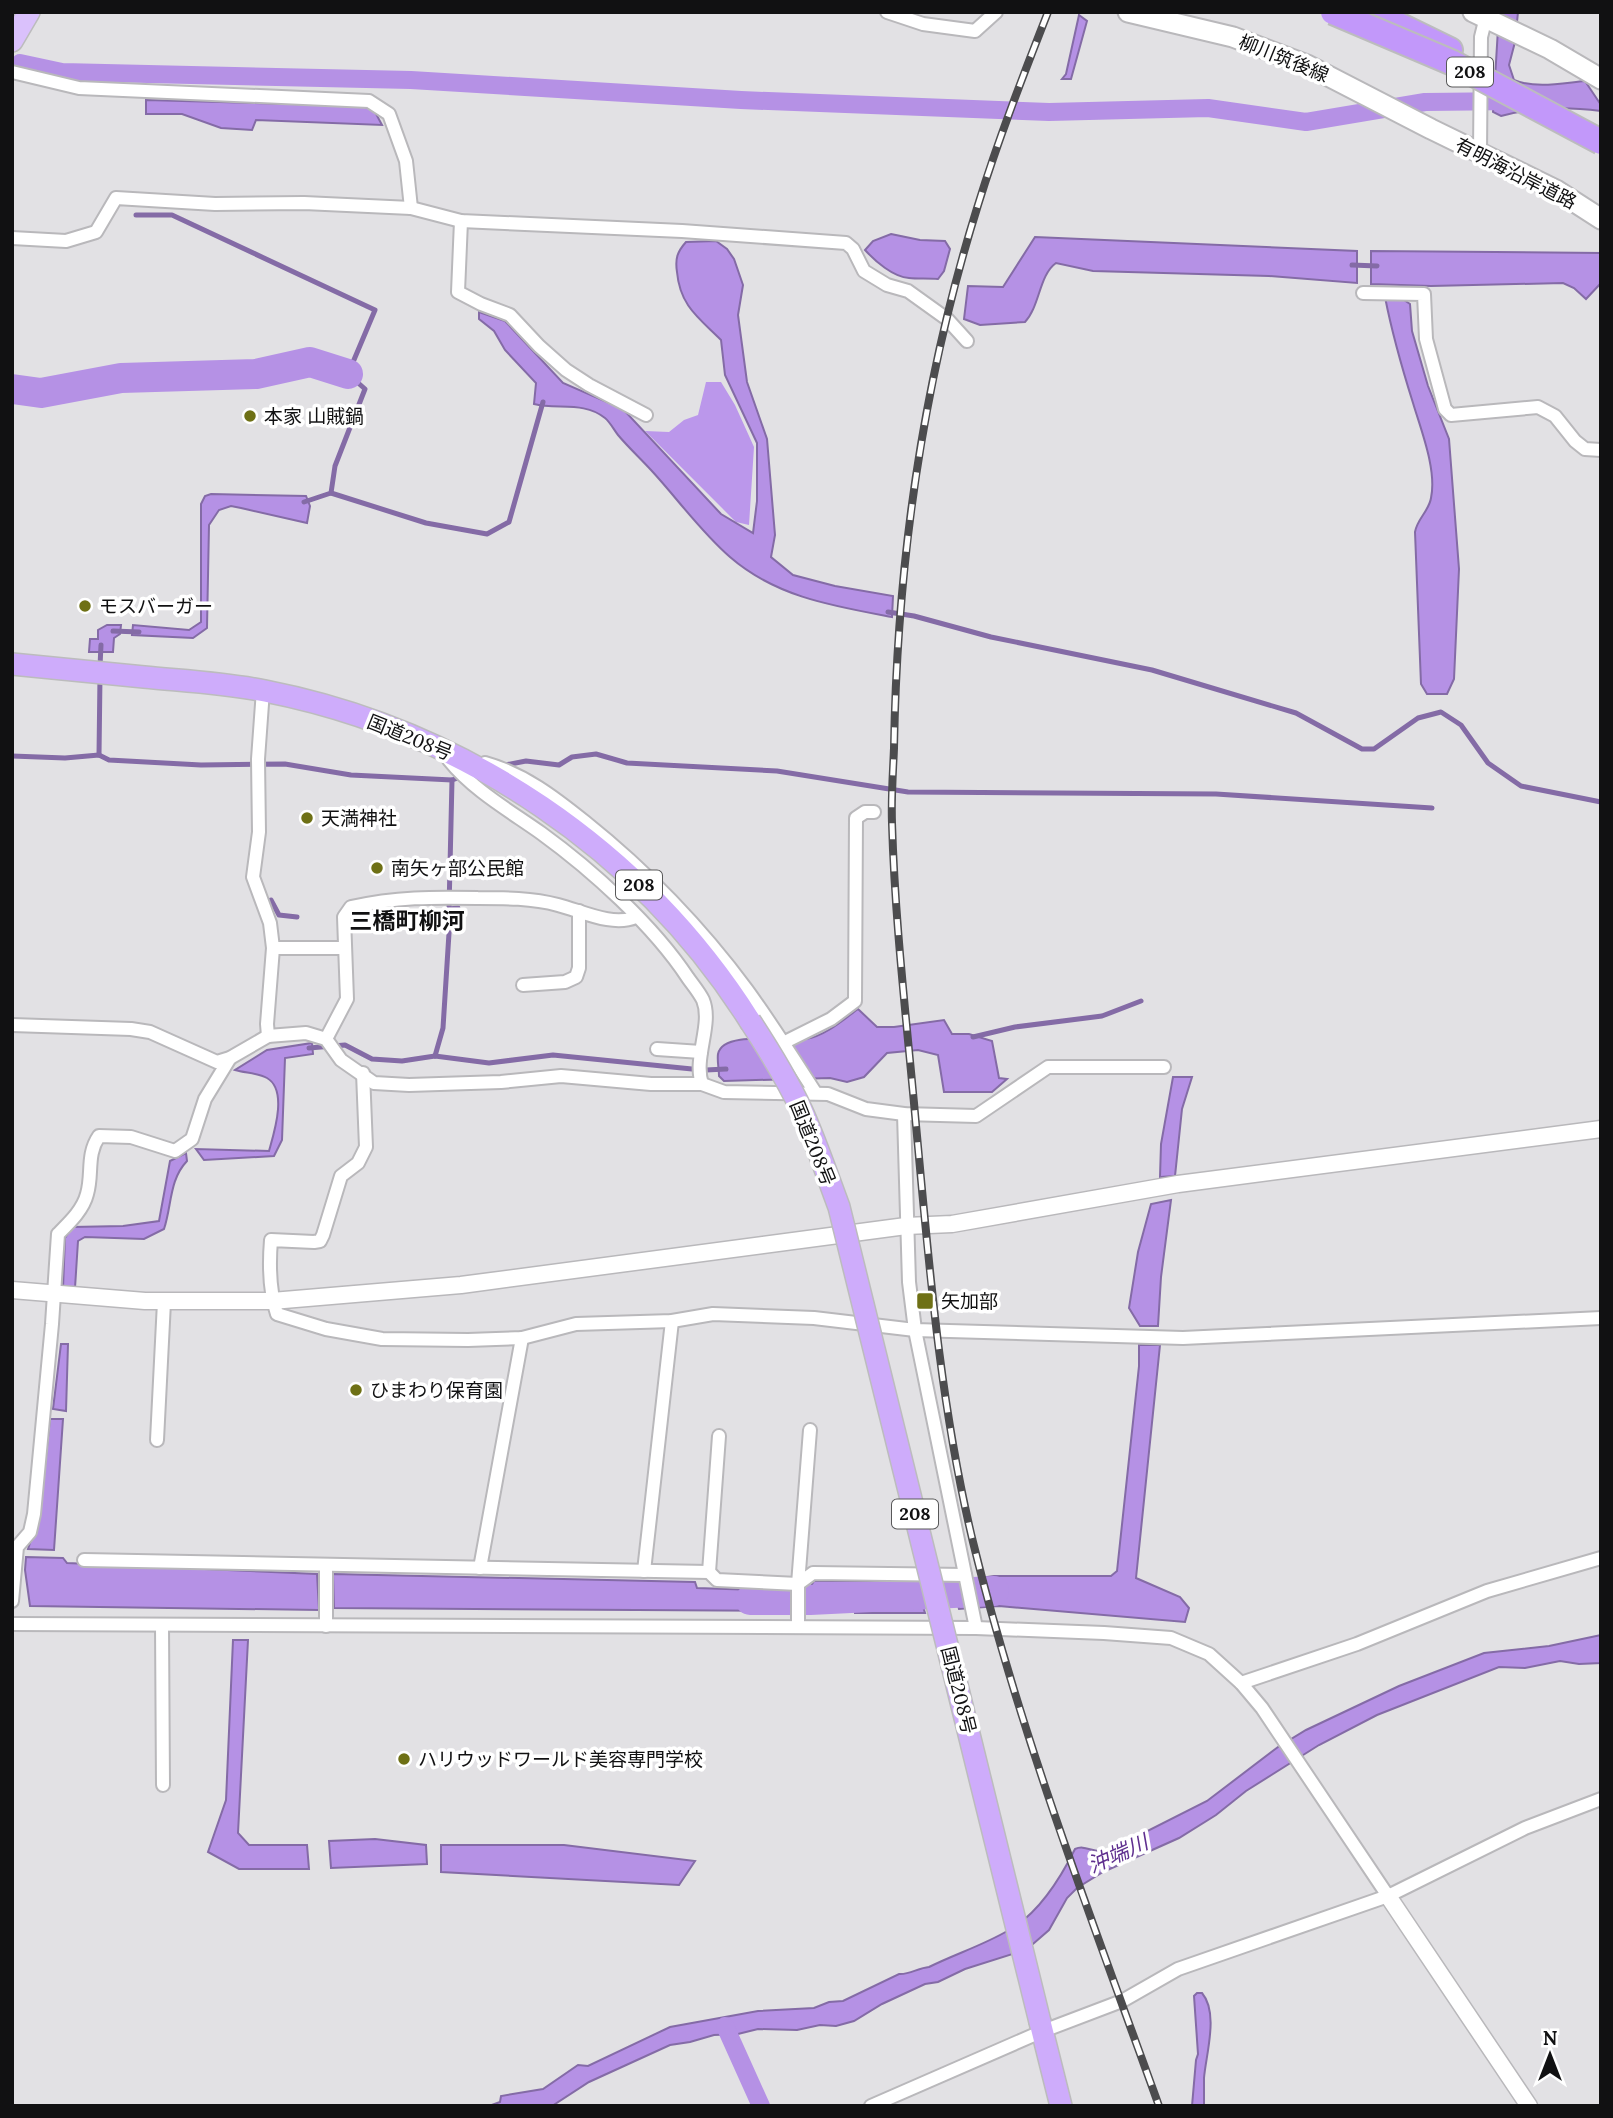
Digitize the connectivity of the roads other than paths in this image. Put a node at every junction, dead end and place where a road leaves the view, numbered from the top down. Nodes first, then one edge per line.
1 (29, 12) edge
2 (887, 12) edge
3 (996, 12) edge
4 (1333, 12) edge
5 (1359, 12) edge
6 (1372, 12) edge
7 (1134, 14) edge
8 (1482, 14) edge
9 (12, 41) edge
10 (1458, 54) junction
11 (12, 72) edge
12 (1601, 79) edge
13 (1431, 129) joint
14 (1601, 131) edge
15 (1601, 142) edge
16 (1480, 153) junction
17 (411, 208) junction
18 (1601, 219) edge
19 (461, 221) junction
20 (12, 239) edge
21 (1363, 293) dead end
22 (967, 341) dead end
23 (646, 415) dead end
24 (1601, 450) edge
25 (12, 664) edge
26 (263, 691) junction
27 (441, 748) junction
28 (874, 812) dead end
29 (579, 911) junction
30 (636, 917) junction
31 (273, 948) junction
32 (345, 948) junction
33 (523, 985) dead end
34 (12, 1025) edge
35 (268, 1036) junction
36 (780, 1038) junction
37 (326, 1039) junction
38 (657, 1049) dead end
39 (701, 1052) junction
40 (230, 1058) junction
41 (1164, 1067) dead end
42 (363, 1073) junction
43 (702, 1084) junction
44 (812, 1087) junction
45 (904, 1114) junction
46 (1601, 1129) edge
47 (906, 1226) junction
48 (12, 1290) edge
49 (54, 1294) junction
50 (272, 1301) junction
51 (164, 1302) junction
52 (1601, 1318) edge
53 (672, 1321) junction
54 (915, 1330) junction
55 (522, 1338) junction
56 (810, 1430) dead end
57 (719, 1436) dead end
58 (158, 1440) dead end
59 (15, 1547) edge
60 (1601, 1558) edge
61 (83, 1560) dead end
62 (326, 1566) junction
63 (480, 1568) junction
64 (644, 1571) junction
65 (709, 1572) junction
66 (965, 1575) junction
67 (798, 1584) junction
68 (12, 1601) edge
69 (975, 1621) junction
70 (12, 1624) edge
71 (162, 1625) junction
72 (326, 1625) junction
73 (798, 1627) junction
74 (1241, 1683) junction
75 (163, 1785) dead end
76 (1601, 1799) edge
77 (1384, 1891) junction
78 (1041, 2026) junction
79 (871, 2106) edge
80 (1061, 2106) edge
81 (1528, 2106) edge

1 - 9 main road
2 - 3 street
4 - 15 highway, 208, bridge
5 - 10 highway, 208
6 - 10 highway
7 - 13 main road, 柳川筑後線
8 - 12 main road
8 - 16 street
10 - 14 highway, 208
11 - 17 street
13 - 16 main road, 有明海沿岸道路
16 - 18 main road, 有明海沿岸道路
17 - 19 street
17 - 20 street
19 - 22 street
19 - 23 street
21 - 24 street
25 - 26 highway, 国道208号 / 208
26 - 27 highway, 国道208号 / 208
26 - 31 street
27 - 30 street
27 - 36 street
27 - 78 highway, 国道208号 / 208, bridge
28 - 36 street
29 - 30 street
29 - 32 street
29 - 33 street
30 - 39 street
31 - 32 street
31 - 35 street
32 - 37 street
34 - 40 street
35 - 37 street
35 - 40 street
36 - 44 street
37 - 42 street
38 - 39 street
39 - 43 street
40 - 49 street
41 - 45 street
42 - 43 street
42 - 50 street
43 - 44 street
44 - 45 street
45 - 47 street
46 - 47 street
47 - 50 street
47 - 54 street
48 - 49 street
49 - 51 street
49 - 59 street
50 - 51 street
50 - 55 street
51 - 58 street
52 - 54 street
53 - 54 street
53 - 55 street
53 - 64 street
54 - 66 street
55 - 63 street
56 - 67 street
57 - 65 street
59 - 68 street
60 - 74 street
61 - 62 street
62 - 63 street
62 - 72 street
63 - 64 street
64 - 65 street
65 - 67 street
66 - 67 street
66 - 69 street
67 - 73 street
69 - 73 street
69 - 74 street
70 - 71 street
71 - 72 street
71 - 75 street
72 - 73 street
74 - 77 street
76 - 77 street
77 - 78 street
77 - 81 street
78 - 79 street
78 - 80 highway, 国道208号 / 208

